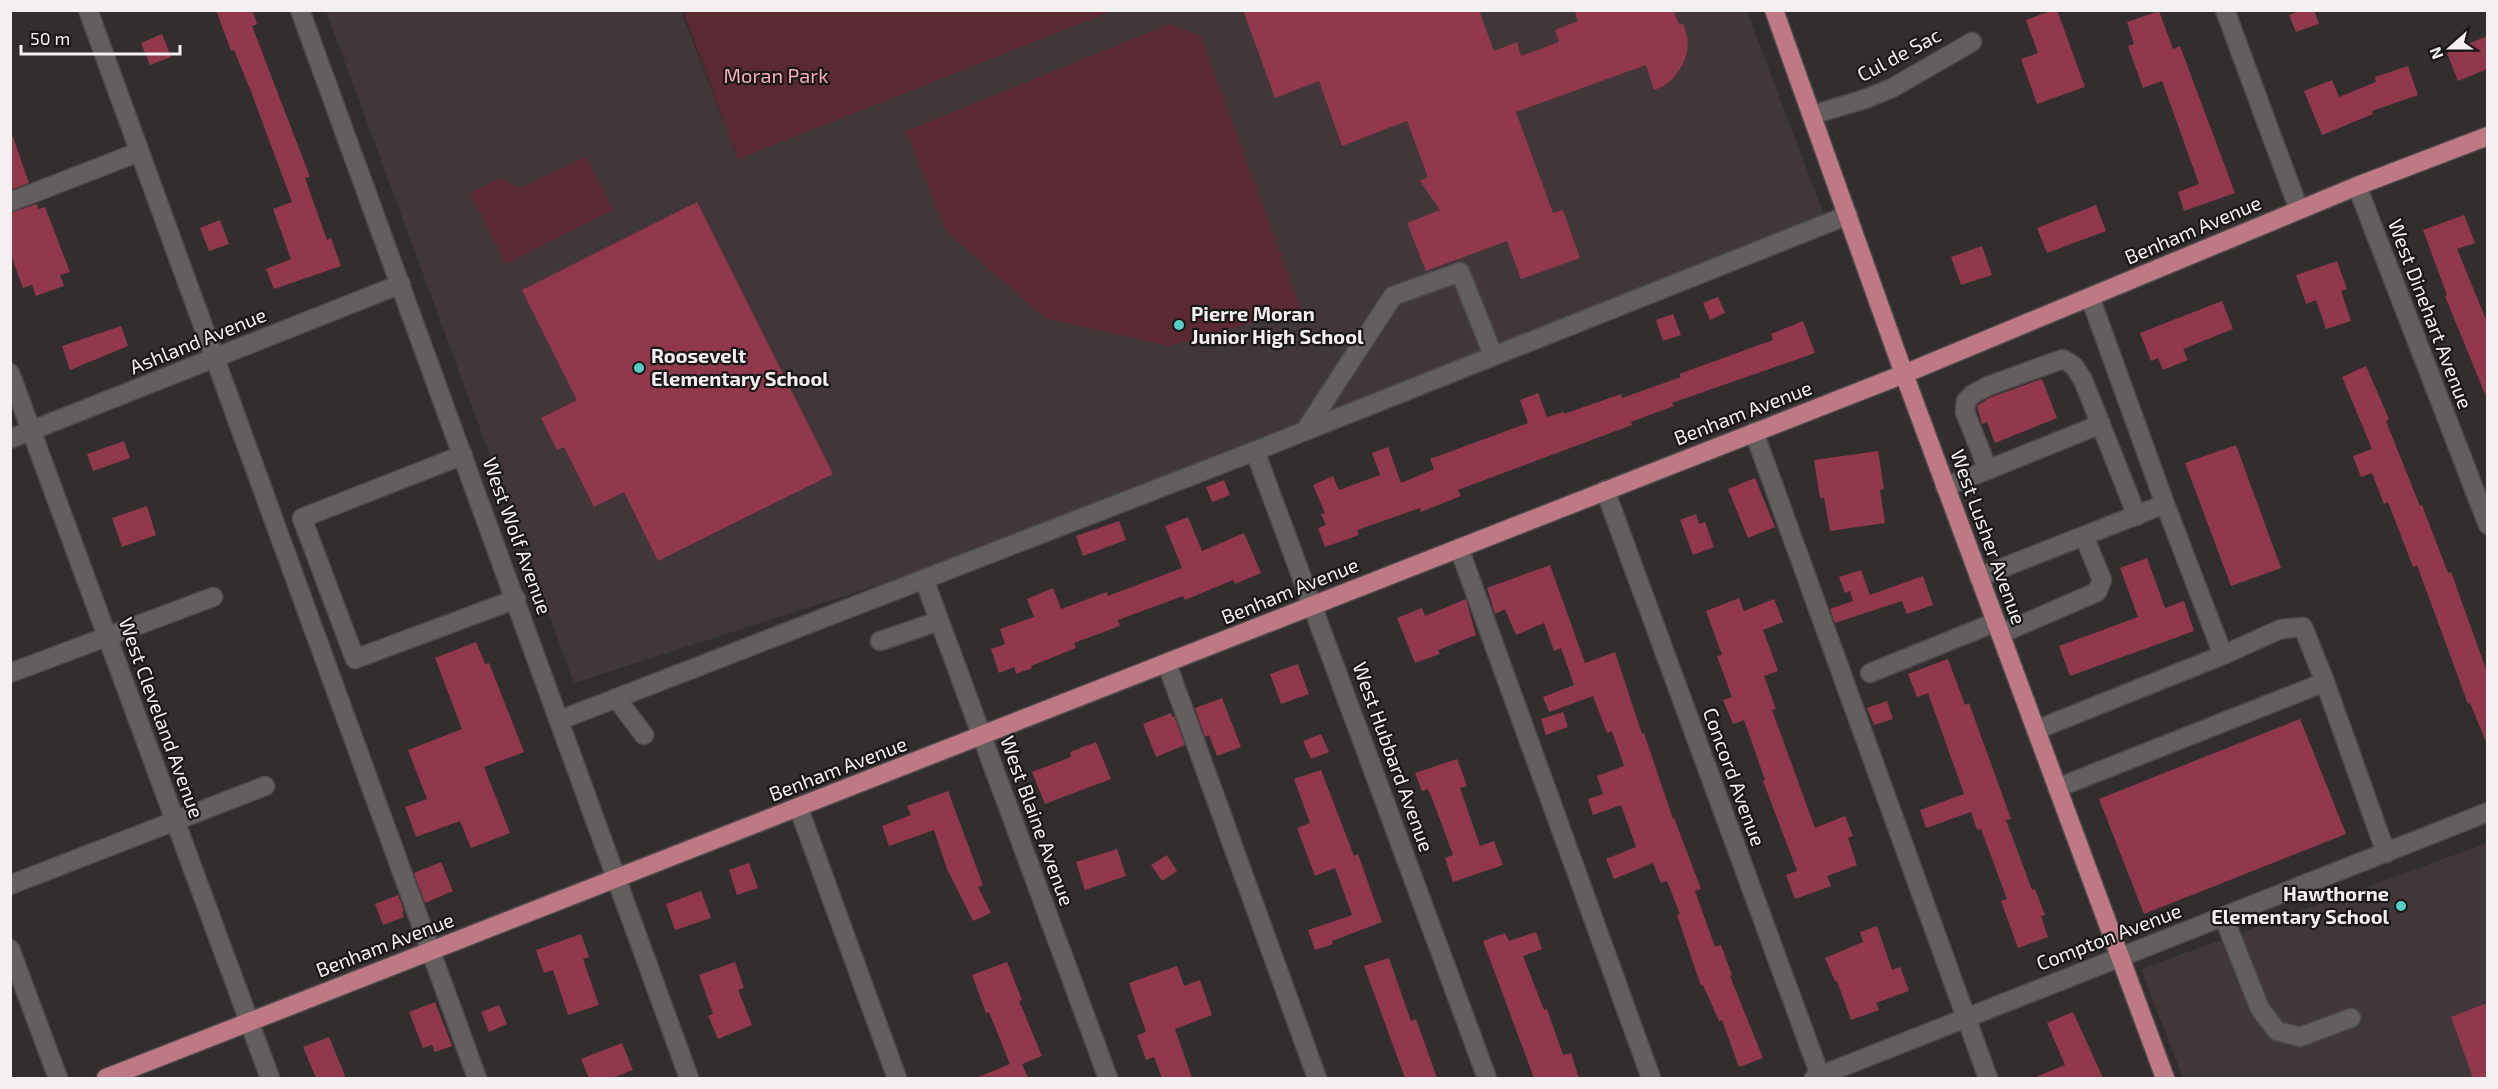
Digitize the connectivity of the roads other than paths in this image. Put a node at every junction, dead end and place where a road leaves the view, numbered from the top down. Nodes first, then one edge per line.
1 (88, 10) edge
2 (300, 10) edge
3 (1773, 10) edge
4 (2225, 10) edge
5 (1972, 42) dead end
6 (1812, 115) junction
7 (2487, 136) edge
8 (139, 152) junction
9 (2357, 186) junction
10 (10, 202) edge
11 (2300, 210) junction
12 (1848, 215) junction
13 (401, 284) junction
14 (2090, 297) junction
15 (1493, 355) junction
16 (214, 360) junction
17 (10, 373) edge
18 (1904, 374) junction
19 (2101, 424) junction
20 (32, 431) junction
21 (1305, 431) junction
22 (1754, 432) junction
23 (10, 439) edge
24 (1255, 451) junction
25 (463, 455) junction
26 (1988, 470) junction
27 (1945, 487) junction
28 (1605, 490) junction
29 (2481, 490) edge
30 (2165, 504) junction
31 (2137, 516) junction
32 (2487, 525) edge
33 (2084, 536) junction
34 (1459, 548) junction
35 (1979, 577) junction
36 (924, 579) junction
37 (213, 597) dead end
38 (516, 599) junction
39 (1313, 607) junction
40 (939, 621) junction
41 (1998, 628) junction
42 (107, 637) junction
43 (880, 641) dead end
44 (2223, 655) junction
45 (1167, 664) junction
46 (10, 673) edge
47 (1870, 673) dead end
48 (2325, 681) junction
49 (616, 698) junction
50 (560, 720) junction
51 (2036, 730) junction
52 (644, 735) dead end
53 (981, 737) junction
54 (265, 786) dead end
55 (2057, 788) junction
56 (799, 809) junction
57 (2487, 812) edge
58 (175, 821) junction
59 (2386, 853) junction
60 (617, 880) junction
61 (10, 885) edge
62 (2224, 918) junction
63 (10, 949) edge
64 (431, 952) junction
65 (2121, 958) junction
66 (1966, 1018) junction
67 (2351, 1018) dead end
68 (249, 1022) junction
69 (58, 1078) edge
70 (106, 1078) edge
71 (270, 1078) edge
72 (477, 1078) edge
73 (689, 1078) edge
74 (897, 1078) edge
75 (1108, 1078) edge
76 (1317, 1078) edge
77 (1487, 1078) edge
78 (1651, 1078) edge
79 (1818, 1078) edge
80 (1988, 1078) edge
81 (2165, 1078) edge

1 - 8 street
2 - 13 street, West Wolf Avenue
3 - 6 main road, West Lusher Avenue
4 - 11 street
5 - 6 street, Cul de Sac
6 - 12 main road, West Lusher Avenue
7 - 9 main road, Benham Avenue
8 - 10 street
8 - 16 street
9 - 11 main road, Benham Avenue
9 - 29 street, West Dinehart Avenue
11 - 14 main road, Benham Avenue
12 - 15 street
12 - 18 main road, West Lusher Avenue
13 - 16 street, Ashland Avenue
13 - 25 street, West Wolf Avenue
14 - 18 main road, Benham Avenue
14 - 30 street
15 - 21 street
15 - 21 street
16 - 20 street, Ashland Avenue
16 - 64 street
17 - 20 street, West Cleveland Avenue
18 - 22 main road, Benham Avenue
18 - 27 main road, West Lusher Avenue
19 - 26 street
19 - 26 street
19 - 31 street
20 - 23 street, Ashland Avenue
20 - 42 street, West Cleveland Avenue
21 - 24 street
22 - 28 main road, Benham Avenue
22 - 66 street
24 - 36 street
24 - 39 street, West Hubbard Avenue
25 - 38 street, West Wolf Avenue
25 - 38 street
26 - 27 street
27 - 35 main road, West Lusher Avenue
28 - 34 main road, Benham Avenue
28 - 79 street, Concord Avenue
29 - 32 street, West Dinehart Avenue
30 - 31 street
30 - 44 street
31 - 33 street
33 - 35 street
33 - 41 street
34 - 39 main road, Benham Avenue
34 - 78 street
35 - 41 main road, West Lusher Avenue
36 - 40 street, West Blaine Avenue
36 - 49 street
37 - 42 street
38 - 50 street, West Wolf Avenue
39 - 45 main road, Benham Avenue
39 - 77 street, West Hubbard Avenue
40 - 43 street
40 - 53 street, West Blaine Avenue
41 - 47 street
41 - 51 main road, West Lusher Avenue
42 - 46 street
42 - 58 street, West Cleveland Avenue
44 - 48 street
44 - 51 street
45 - 53 main road, Benham Avenue
45 - 76 street
48 - 55 street
48 - 59 street
49 - 50 street
49 - 52 street
50 - 60 street, West Wolf Avenue
51 - 55 main road, West Lusher Avenue
53 - 56 main road, Benham Avenue
53 - 75 street, West Blaine Avenue
54 - 58 street
55 - 65 main road, West Lusher Avenue
56 - 60 main road, Benham Avenue
56 - 74 street
57 - 59 street, Compton Avenue
58 - 61 street
58 - 68 street, West Cleveland Avenue
59 - 62 street, Compton Avenue
60 - 64 main road, Benham Avenue
60 - 73 street, West Wolf Avenue
62 - 65 street, Compton Avenue
62 - 67 street
63 - 69 street
64 - 68 main road, Benham Avenue
64 - 72 street
65 - 66 street, Compton Avenue
65 - 81 main road, West Lusher Avenue
66 - 79 street, Compton Avenue
66 - 80 street
68 - 70 main road, Benham Avenue
68 - 71 street, West Cleveland Avenue

